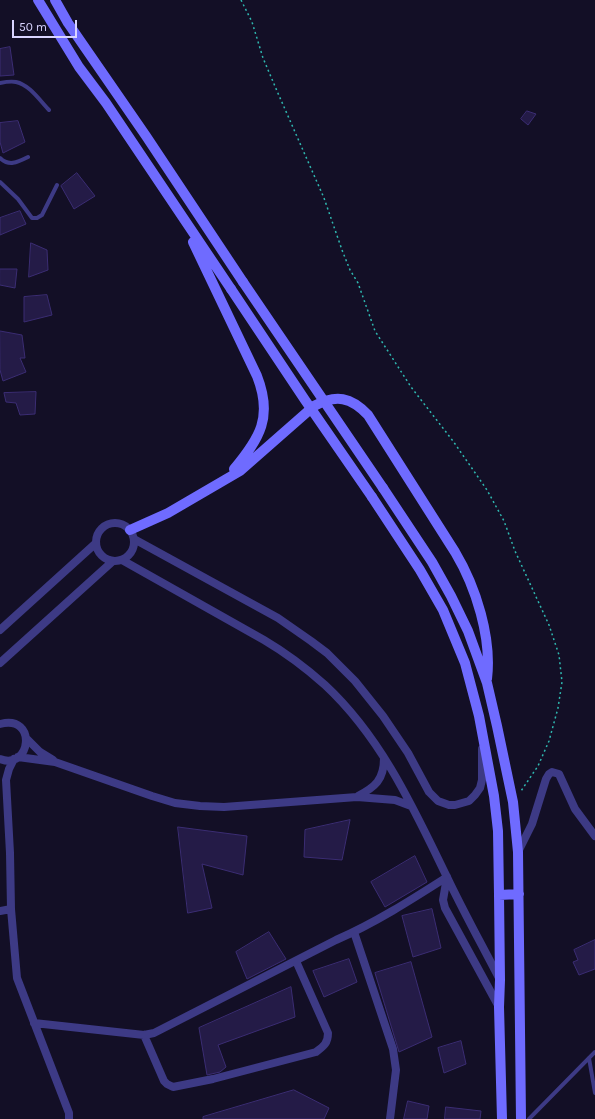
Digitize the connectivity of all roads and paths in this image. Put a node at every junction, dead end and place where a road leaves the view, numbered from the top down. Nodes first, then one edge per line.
1 (38, 0) edge
2 (55, 0) edge
3 (241, 0) edge
4 (0, 83) edge
5 (49, 110) dead end
6 (28, 157) dead end
7 (0, 158) edge
8 (0, 182) edge
9 (57, 185) dead end
10 (176, 208) junction
11 (227, 479) junction
12 (132, 534) junction
13 (96, 543) junction
14 (122, 560) junction
15 (113, 561) junction
16 (0, 630) edge
17 (0, 663) edge
18 (487, 682) junction
19 (2, 722) edge
20 (483, 738) junction
21 (27, 739) junction
22 (16, 758) junction
23 (384, 758) junction
24 (0, 759) edge
25 (55, 762) junction
26 (0, 763) edge
27 (6, 780) junction
28 (357, 797) junction
29 (513, 802) junction
30 (411, 806) junction
31 (595, 836) edge
32 (518, 852) junction
33 (447, 877) junction
34 (519, 894) junction
35 (500, 895) junction
36 (11, 909) junction
37 (0, 911) edge
38 (354, 932) junction
39 (296, 961) junction
40 (500, 980) junction
41 (499, 1007) junction
42 (34, 1023) junction
43 (144, 1035) junction
44 (595, 1052) edge
45 (589, 1058) junction
46 (595, 1093) edge
47 (69, 1119) edge
48 (390, 1119) edge
49 (502, 1119) edge
50 (521, 1119) edge
51 (529, 1119) edge

1 - 10 main road
2 - 18 main road, bridge
3 - 29 path
4 - 5 lane
6 - 7 lane
8 - 9 lane
10 - 11 main road
10 - 20 main road, bridge
11 - 12 main road
11 - 18 main road
12 - 13 street
12 - 14 street
12 - 20 street
13 - 15 street
13 - 16 street
14 - 15 street
14 - 23 street
15 - 17 street
18 - 29 main road
19 - 21 street
20 - 35 main road
21 - 22 street
21 - 25 street
22 - 24 street
22 - 25 street
22 - 27 street
23 - 28 street
23 - 30 street
25 - 28 street
26 - 27 street
27 - 36 street
28 - 30 street
29 - 32 main road
30 - 33 street
31 - 32 street
32 - 34 main road
33 - 38 street
33 - 40 street
33 - 41 street
34 - 35 main road
34 - 50 main road
35 - 40 main road
36 - 37 street
36 - 42 street
38 - 39 street
38 - 48 street
39 - 43 street
39 - 43 street
40 - 41 main road
41 - 49 main road
42 - 43 street
42 - 47 street
44 - 45 lane
45 - 46 lane
45 - 51 lane

